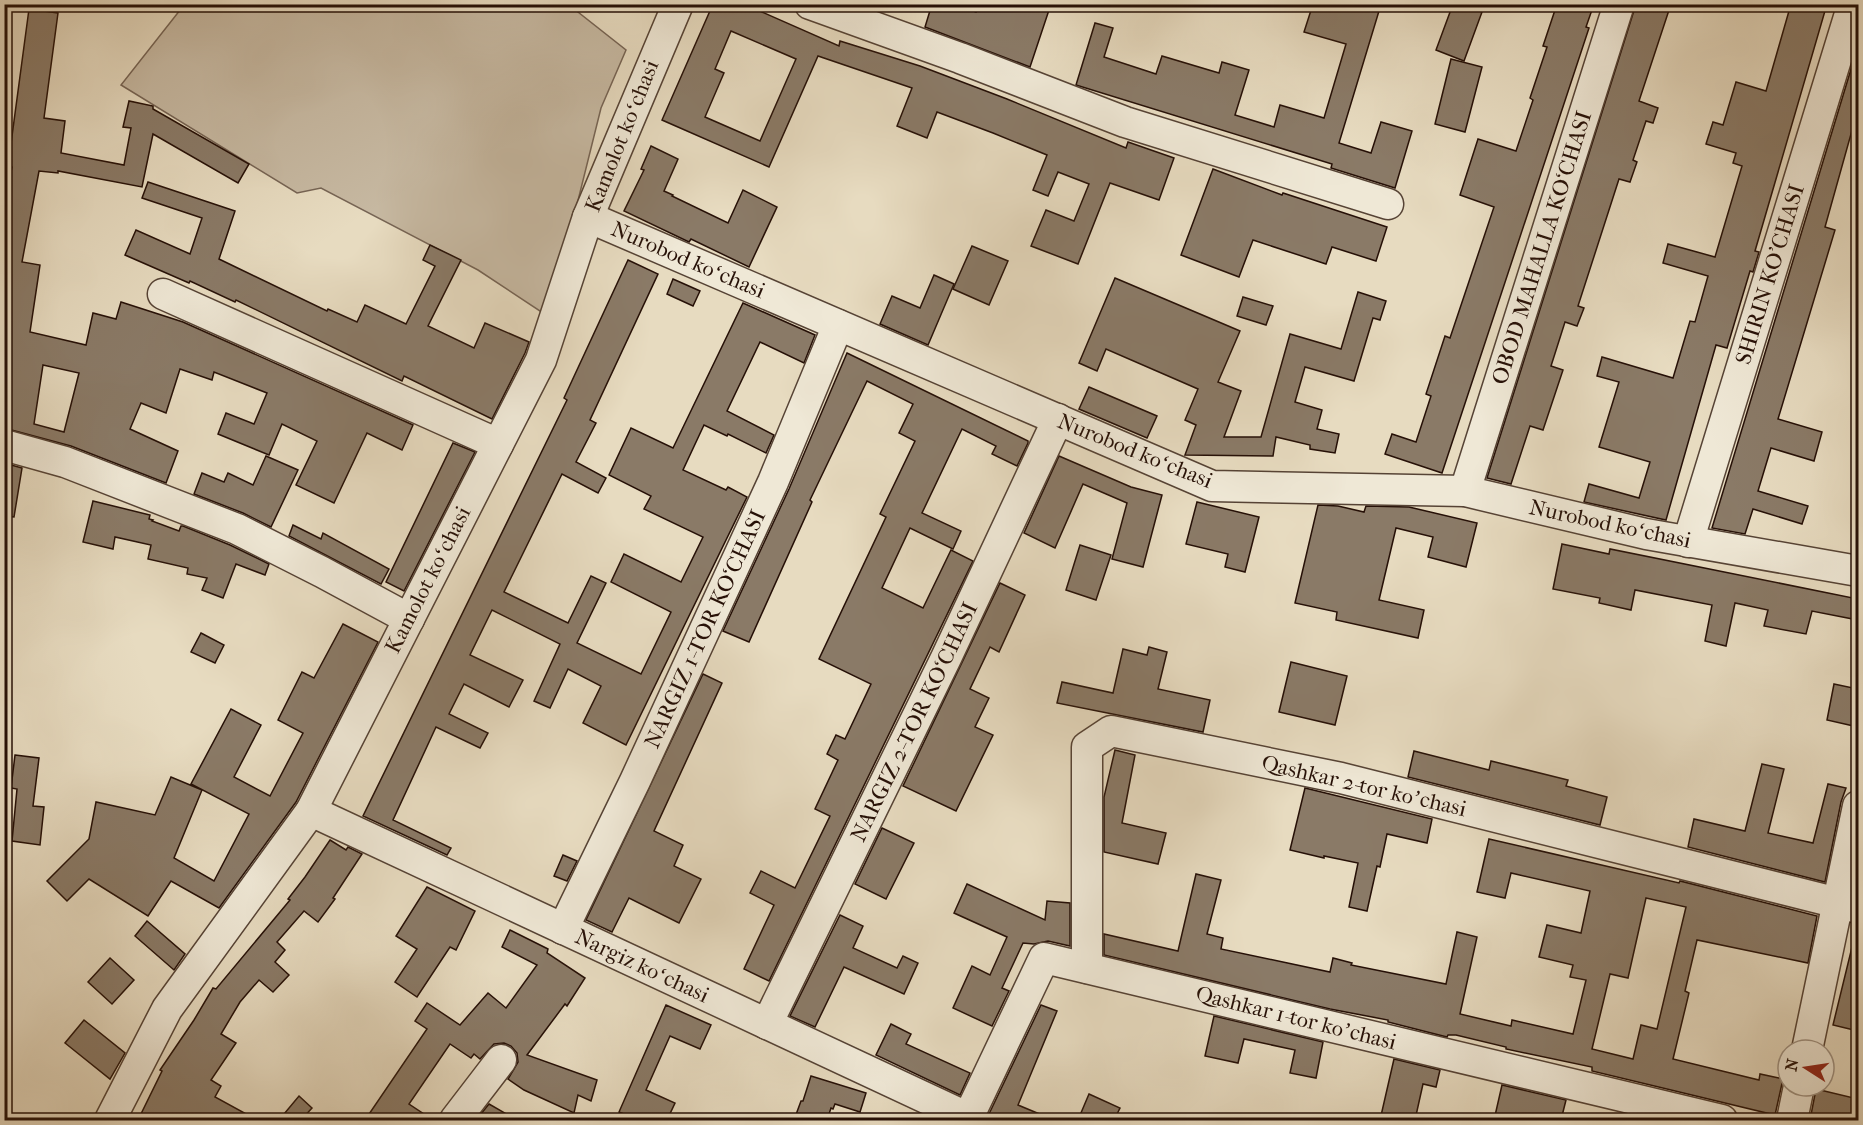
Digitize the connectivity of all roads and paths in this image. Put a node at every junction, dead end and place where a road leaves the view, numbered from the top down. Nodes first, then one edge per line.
1 (678, 4) edge
2 (810, 4) edge
3 (1619, 4) edge
4 (1853, 4) edge
5 (1388, 204) dead end
6 (588, 218) junction
7 (163, 294) dead end
8 (838, 325) junction
9 (1058, 419) junction
10 (498, 444) junction
11 (4, 445) edge
12 (1465, 491) junction
13 (1688, 542) junction
14 (1858, 571) edge
15 (409, 619) junction
16 (1858, 806) edge
17 (311, 811) junction
18 (1848, 905) edge
19 (563, 929) junction
20 (1087, 968) junction
21 (767, 1024) junction
22 (1810, 1038) edge
23 (501, 1060) dead end
24 (1797, 1098) edge
25 (110, 1120) edge
26 (455, 1120) edge
27 (969, 1120) edge
28 (1722, 1120) edge
29 (1792, 1120) edge

1 - 6 street, Kamolot koʻchasi
2 - 5 street
3 - 12 street, OBOD MAHALLA KO‘CHASI
4 - 13 street, SHIRIN KO'CHASI
6 - 8 street, Nurobod koʻchasi
6 - 10 street, Kamolot koʻchasi
7 - 10 street
8 - 9 street, Nurobod koʻchasi
8 - 19 street, NARGIZ 1-TOR KO‘CHASI
9 - 12 street, Nurobod koʻchasi
9 - 21 street, NARGIZ 2-TOR KO‘CHASI
10 - 15 street, Kamolot koʻchasi
11 - 15 street
12 - 13 street, Nurobod koʻchasi
13 - 14 street, Nurobod koʻchasi
15 - 17 street, Kamolot koʻchasi
16 - 18 street
17 - 19 street, Nargiz koʻchasi
17 - 25 street, Kamolot koʻchasi
18 - 20 street, Qashkar 2-tor koʼchasi
18 - 22 street
19 - 21 street, Nargiz koʻchasi
20 - 27 street, Qashkar 1-tor koʼchasi
20 - 28 street, Qashkar 1-tor koʼchasi
21 - 27 street, Nargiz koʻchasi
23 - 26 street
24 - 29 street

